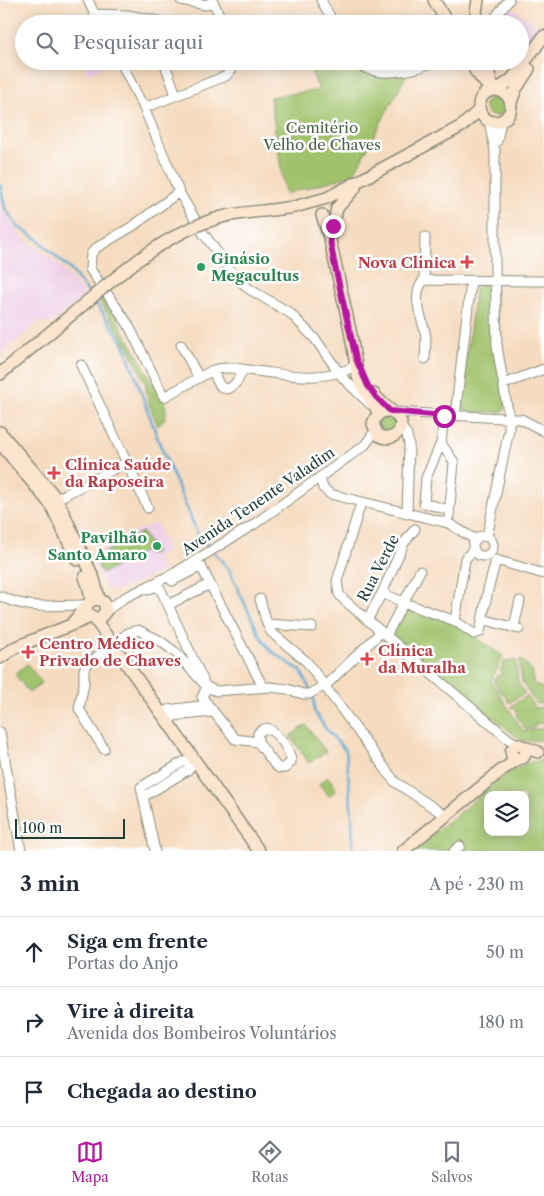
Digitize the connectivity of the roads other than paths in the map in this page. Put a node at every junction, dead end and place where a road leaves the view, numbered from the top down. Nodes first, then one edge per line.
1 (88, 0) edge
2 (181, 0) edge
3 (321, 0) edge
4 (434, 0) edge
5 (478, 0) edge
6 (509, 0) edge
7 (212, 1) edge
8 (94, 14) joint
9 (128, 15) edge
10 (219, 15) edge
11 (329, 15) edge
12 (443, 15) edge
13 (476, 15) edge
14 (497, 15) edge
15 (544, 36) edge
16 (544, 49) edge
17 (529, 56) edge
18 (125, 70) edge
19 (167, 70) edge
20 (231, 70) edge
21 (376, 70) edge
22 (403, 70) edge
23 (475, 70) edge
24 (488, 70) edge
25 (519, 70) edge
26 (491, 91) junction
27 (176, 95) junction
28 (510, 102) junction
29 (144, 108) junction
30 (488, 118) junction
31 (364, 180) junction
32 (179, 192) junction
33 (326, 199) junction
34 (294, 207) junction
35 (336, 211) junction
36 (321, 214) junction
37 (425, 237) dead end
38 (330, 240) junction
39 (495, 267) junction
40 (424, 280) junction
41 (496, 280) junction
42 (471, 281) junction
43 (486, 281) junction
44 (544, 281) edge
45 (181, 345) dead end
46 (356, 359) junction
47 (425, 359) dead end
48 (81, 365) dead end
49 (242, 369) junction
50 (544, 369) edge
51 (213, 370) junction
52 (339, 373) junction
53 (0, 374) edge
54 (199, 378) junction
55 (504, 384) junction
56 (385, 413) junction
57 (444, 416) junction
58 (455, 416) junction
59 (510, 418) junction
60 (401, 426) junction
61 (375, 431) junction
62 (544, 431) edge
63 (0, 432) edge
64 (0, 443) edge
65 (441, 443) junction
66 (127, 462) junction
67 (320, 478) junction
68 (57, 499) junction
69 (361, 503) junction
70 (148, 508) dead end
71 (450, 510) junction
72 (408, 514) junction
73 (448, 524) junction
74 (415, 529) dead end
75 (486, 537) junction
76 (475, 545) junction
77 (494, 556) junction
78 (420, 571) dead end
79 (544, 574) edge
80 (161, 580) junction
81 (210, 584) junction
82 (382, 592) junction
83 (0, 596) edge
84 (128, 596) junction
85 (260, 600) dead end
86 (10, 601) junction
87 (520, 601) dead end
88 (405, 603) junction
89 (0, 605) edge
90 (97, 605) junction
91 (168, 605) junction
92 (92, 618) junction
93 (482, 619) junction
94 (367, 620) junction
95 (455, 621) junction
96 (267, 624) junction
97 (70, 625) junction
98 (312, 627) dead end
99 (384, 634) junction
100 (112, 642) junction
101 (1, 655) edge
102 (207, 686) junction
103 (326, 686) junction
104 (263, 688) junction
105 (210, 708) junction
106 (165, 717) junction
107 (0, 732) edge
108 (258, 742) junction
109 (104, 749) dead end
110 (518, 752) junction
111 (541, 752) edge
112 (195, 760) junction
113 (446, 816) junction
114 (21, 851) edge
115 (155, 851) edge
116 (259, 851) edge
117 (403, 851) edge

1 - 8 street
2 - 7 street
3 - 11 street
4 - 12 main road
5 - 13 main road
6 - 14 street
7 - 10 street
8 - 9 street
15 - 17 main road
16 - 28 main road
18 - 29 street
19 - 27 street
20 - 27 street
21 - 22 street
23 - 26 main road
24 - 26 main road
25 - 26 main road
26 - 28 main road
26 - 30 main road
27 - 29 street
28 - 30 main road
29 - 32 street
30 - 31 main road
30 - 39 street
31 - 33 main road
31 - 35 main road
32 - 52 street
32 - 54 street
33 - 34 main road
33 - 35 main road
33 - 36 main road
34 - 36 main road
34 - 53 main road, bridge
35 - 36 main road
35 - 38 main road
36 - 38 main road
37 - 40 street
38 - 46 main road
39 - 41 street
39 - 43 street
40 - 42 street
40 - 47 street
41 - 43 street
41 - 44 street
41 - 55 street
42 - 43 street
42 - 58 street
45 - 54 street
46 - 52 street
46 - 56 main road
48 - 66 street
49 - 51 street
49 - 51 street
49 - 52 street
50 - 55 street
51 - 54 street
52 - 56 street
55 - 59 street
56 - 57 street
56 - 60 main road
56 - 61 main road
57 - 58 street
57 - 65 street
58 - 59 street
59 - 62 street
59 - 75 street
60 - 61 main road
60 - 72 street
61 - 67 street, Avenida Tenente Valadim
63 - 68 main road
64 - 90 main road
65 - 71 street
65 - 71 street
66 - 68 street
66 - 70 street
67 - 69 street
67 - 80 street, Avenida Tenente Valadim
68 - 90 main road
69 - 72 street
69 - 94 street
71 - 73 street
72 - 73 street
73 - 76 street
74 - 82 street, Rua Verde
75 - 76 street
75 - 77 street
76 - 77 street
76 - 95 street
77 - 79 street
77 - 93 street
78 - 88 street
80 - 81 street
80 - 84 street, Avenida Tenente Valadim
81 - 91 street
81 - 104 street
82 - 88 street
82 - 94 street, Rua Verde
83 - 86 street
84 - 90 street, Avenida Tenente Valadim
84 - 91 street
85 - 96 street
86 - 89 street
86 - 90 street
87 - 93 street
88 - 95 street
88 - 99 street
90 - 92 main road
90 - 97 main road
90 - 100 main road
91 - 102 street
92 - 97 main road
92 - 100 main road
93 - 95 street
94 - 99 street
96 - 98 street
96 - 103 street
97 - 101 main road
99 - 103 street
99 - 110 street
100 - 102 street
100 - 106 main road
100 - 109 street
102 - 104 street
102 - 105 street
103 - 104 street
103 - 113 street
105 - 106 street
105 - 108 street
106 - 112 main road
107 - 114 street
108 - 108 street
110 - 111 main road
110 - 113 main road
112 - 115 street
112 - 116 main road
113 - 117 main road

